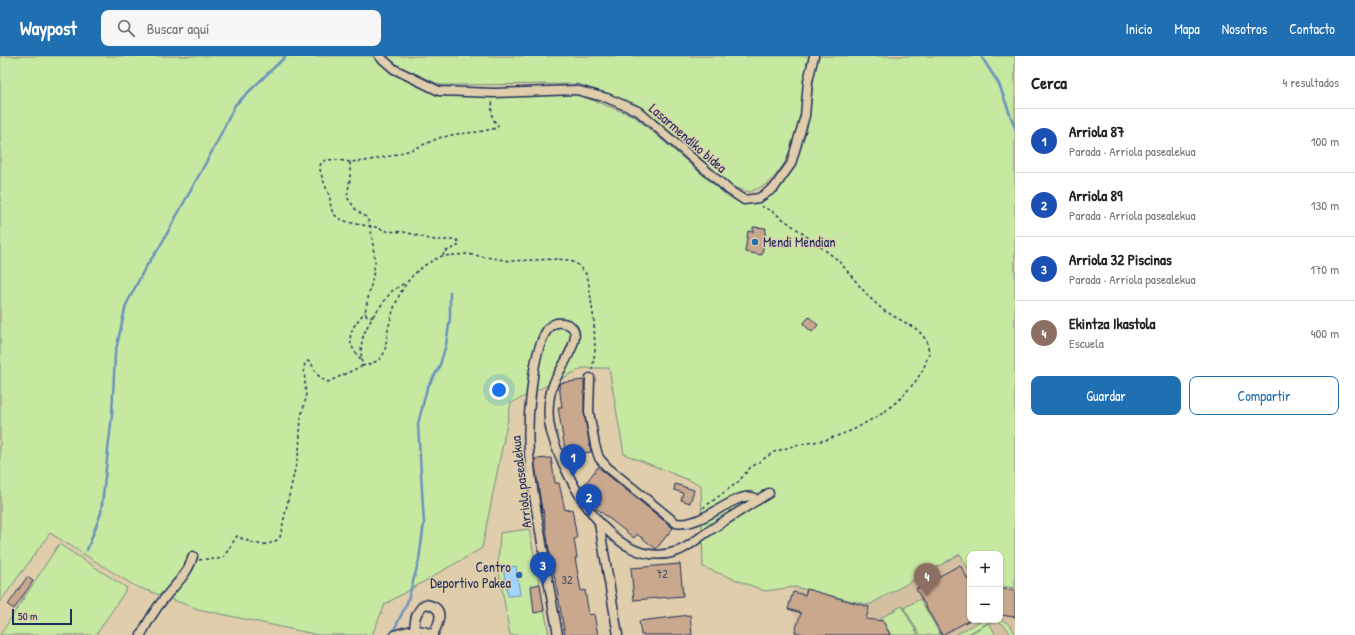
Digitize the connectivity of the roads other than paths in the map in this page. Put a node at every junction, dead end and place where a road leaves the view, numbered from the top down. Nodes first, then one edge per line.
1 (379, 56) edge
2 (814, 56) edge
3 (590, 378) road end
4 (769, 492) dead end
5 (756, 501) junction
6 (599, 523) junction
7 (192, 558) road end
8 (414, 629) junction
9 (141, 635) edge
10 (395, 635) edge
11 (433, 635) edge
12 (558, 635) edge
13 (618, 635) edge

1 - 2 street, Lasarmendiko bidea
3 - 5 street
4 - 5 street, Arriola pasealekua
5 - 6 street, Arriola pasealekua
6 - 12 street, Arriola pasealekua
6 - 13 street, Arriola pasealekua
7 - 9 street
8 - 10 street
8 - 11 street
8 - 11 street

